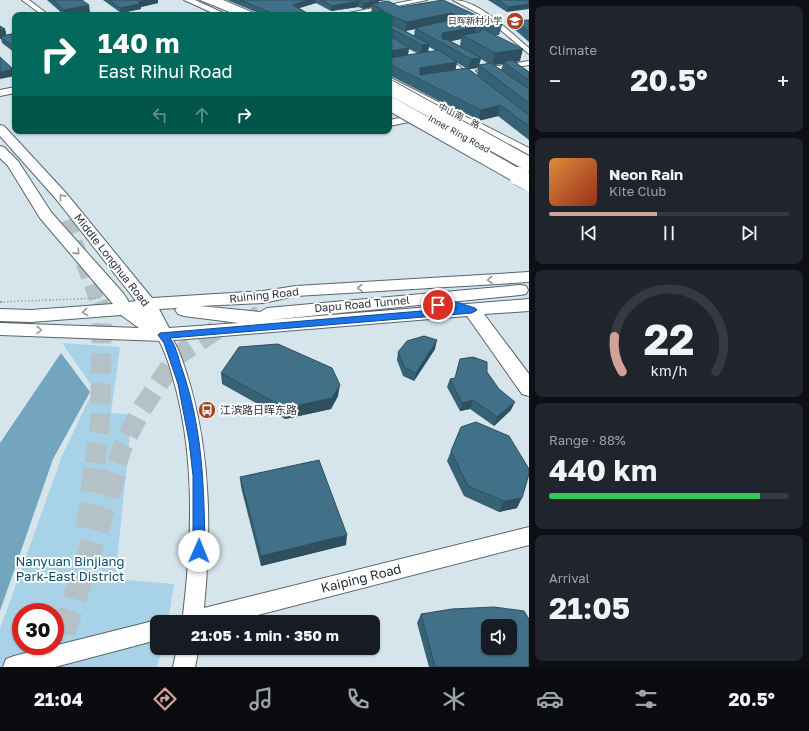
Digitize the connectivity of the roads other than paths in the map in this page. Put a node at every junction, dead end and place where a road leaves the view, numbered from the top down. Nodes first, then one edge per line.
1 (25, 0) edge
2 (188, 0) edge
3 (194, 0) edge
4 (205, 0) edge
5 (219, 0) edge
6 (456, 0) edge
7 (427, 1) edge
8 (42, 12) edge
9 (217, 12) edge
10 (224, 12) edge
11 (238, 12) edge
12 (248, 12) edge
13 (360, 12) edge
14 (377, 12) edge
15 (392, 30) edge
16 (441, 47) edge
17 (428, 49) junction
18 (527, 49) edge
19 (439, 56) junction
20 (426, 58) edge
21 (479, 63) edge
22 (529, 63) edge
23 (494, 72) junction
24 (466, 74) junction
25 (451, 76) edge
26 (392, 82) edge
27 (12, 85) edge
28 (392, 85) edge
29 (0, 88) edge
30 (483, 88) edge
31 (392, 89) edge
32 (392, 89) edge
33 (12, 91) edge
34 (0, 94) edge
35 (392, 96) edge
36 (392, 100) edge
37 (392, 105) edge
38 (392, 108) edge
39 (437, 114) junction
40 (416, 118) junction
41 (392, 122) edge
42 (0, 129) edge
43 (0, 150) edge
44 (529, 153) edge
45 (529, 158) edge
46 (529, 163) edge
47 (529, 173) edge
48 (529, 182) edge
49 (529, 188) edge
50 (67, 220) tunnel mouth
51 (529, 277) edge
52 (529, 288) edge
53 (263, 297) junction
54 (121, 303) junction
55 (148, 304) junction
56 (529, 305) edge
57 (190, 310) junction
58 (472, 310) junction
59 (267, 314) tunnel mouth
60 (0, 315) edge
61 (0, 328) edge
62 (163, 335) junction
63 (529, 389) edge
64 (529, 536) edge
65 (193, 615) edge
66 (219, 615) edge
67 (150, 632) edge
68 (187, 655) edge
69 (14, 667) edge
70 (184, 667) edge

1 - 8 street
2 - 9 main road
3 - 10 highway
4 - 11 highway
5 - 12 main road
6 - 18 street
7 - 13 street
7 - 14 street
15 - 17 street
16 - 17 street
17 - 19 street
19 - 20 street
19 - 24 street
21 - 23 street
22 - 23 street
23 - 24 street
24 - 25 street
24 - 30 street
26 - 44 main road, 中山南二路
27 - 29 street
28 - 45 highway
31 - 39 main road
32 - 46 highway, Inner Ring Road, bridge
33 - 34 street
35 - 47 highway, Inner Ring Road
36 - 40 main road
37 - 48 highway, bridge
38 - 40 main road
39 - 40 street
39 - 46 main road
40 - 41 street
40 - 48 main road
40 - 49 main road
55 -> 42 main road, Middle Longhua Road
43 - 50 main road
43 -> 54 main road, Middle Longhua Road
51 -> 53 main road, Ruining Road
52 - 59 main road, Dapu Road Tunnel
53 - 55 main road, Ruining Road
53 - 57 main road
54 - 55 main road, Ruining Road
54 -> 60 main road, Ruining Road
54 - 62 main road, Middle Longhua Road
55 - 57 main road
55 - 62 main road, Middle Longhua Road
56 - 58 main road
57 - 58 main road
58 - 62 main road
58 - 63 main road
61 -> 62 main road
62 - 65 street
64 - 66 street, Kaiping Road
67 - 69 street
68 - 70 street

